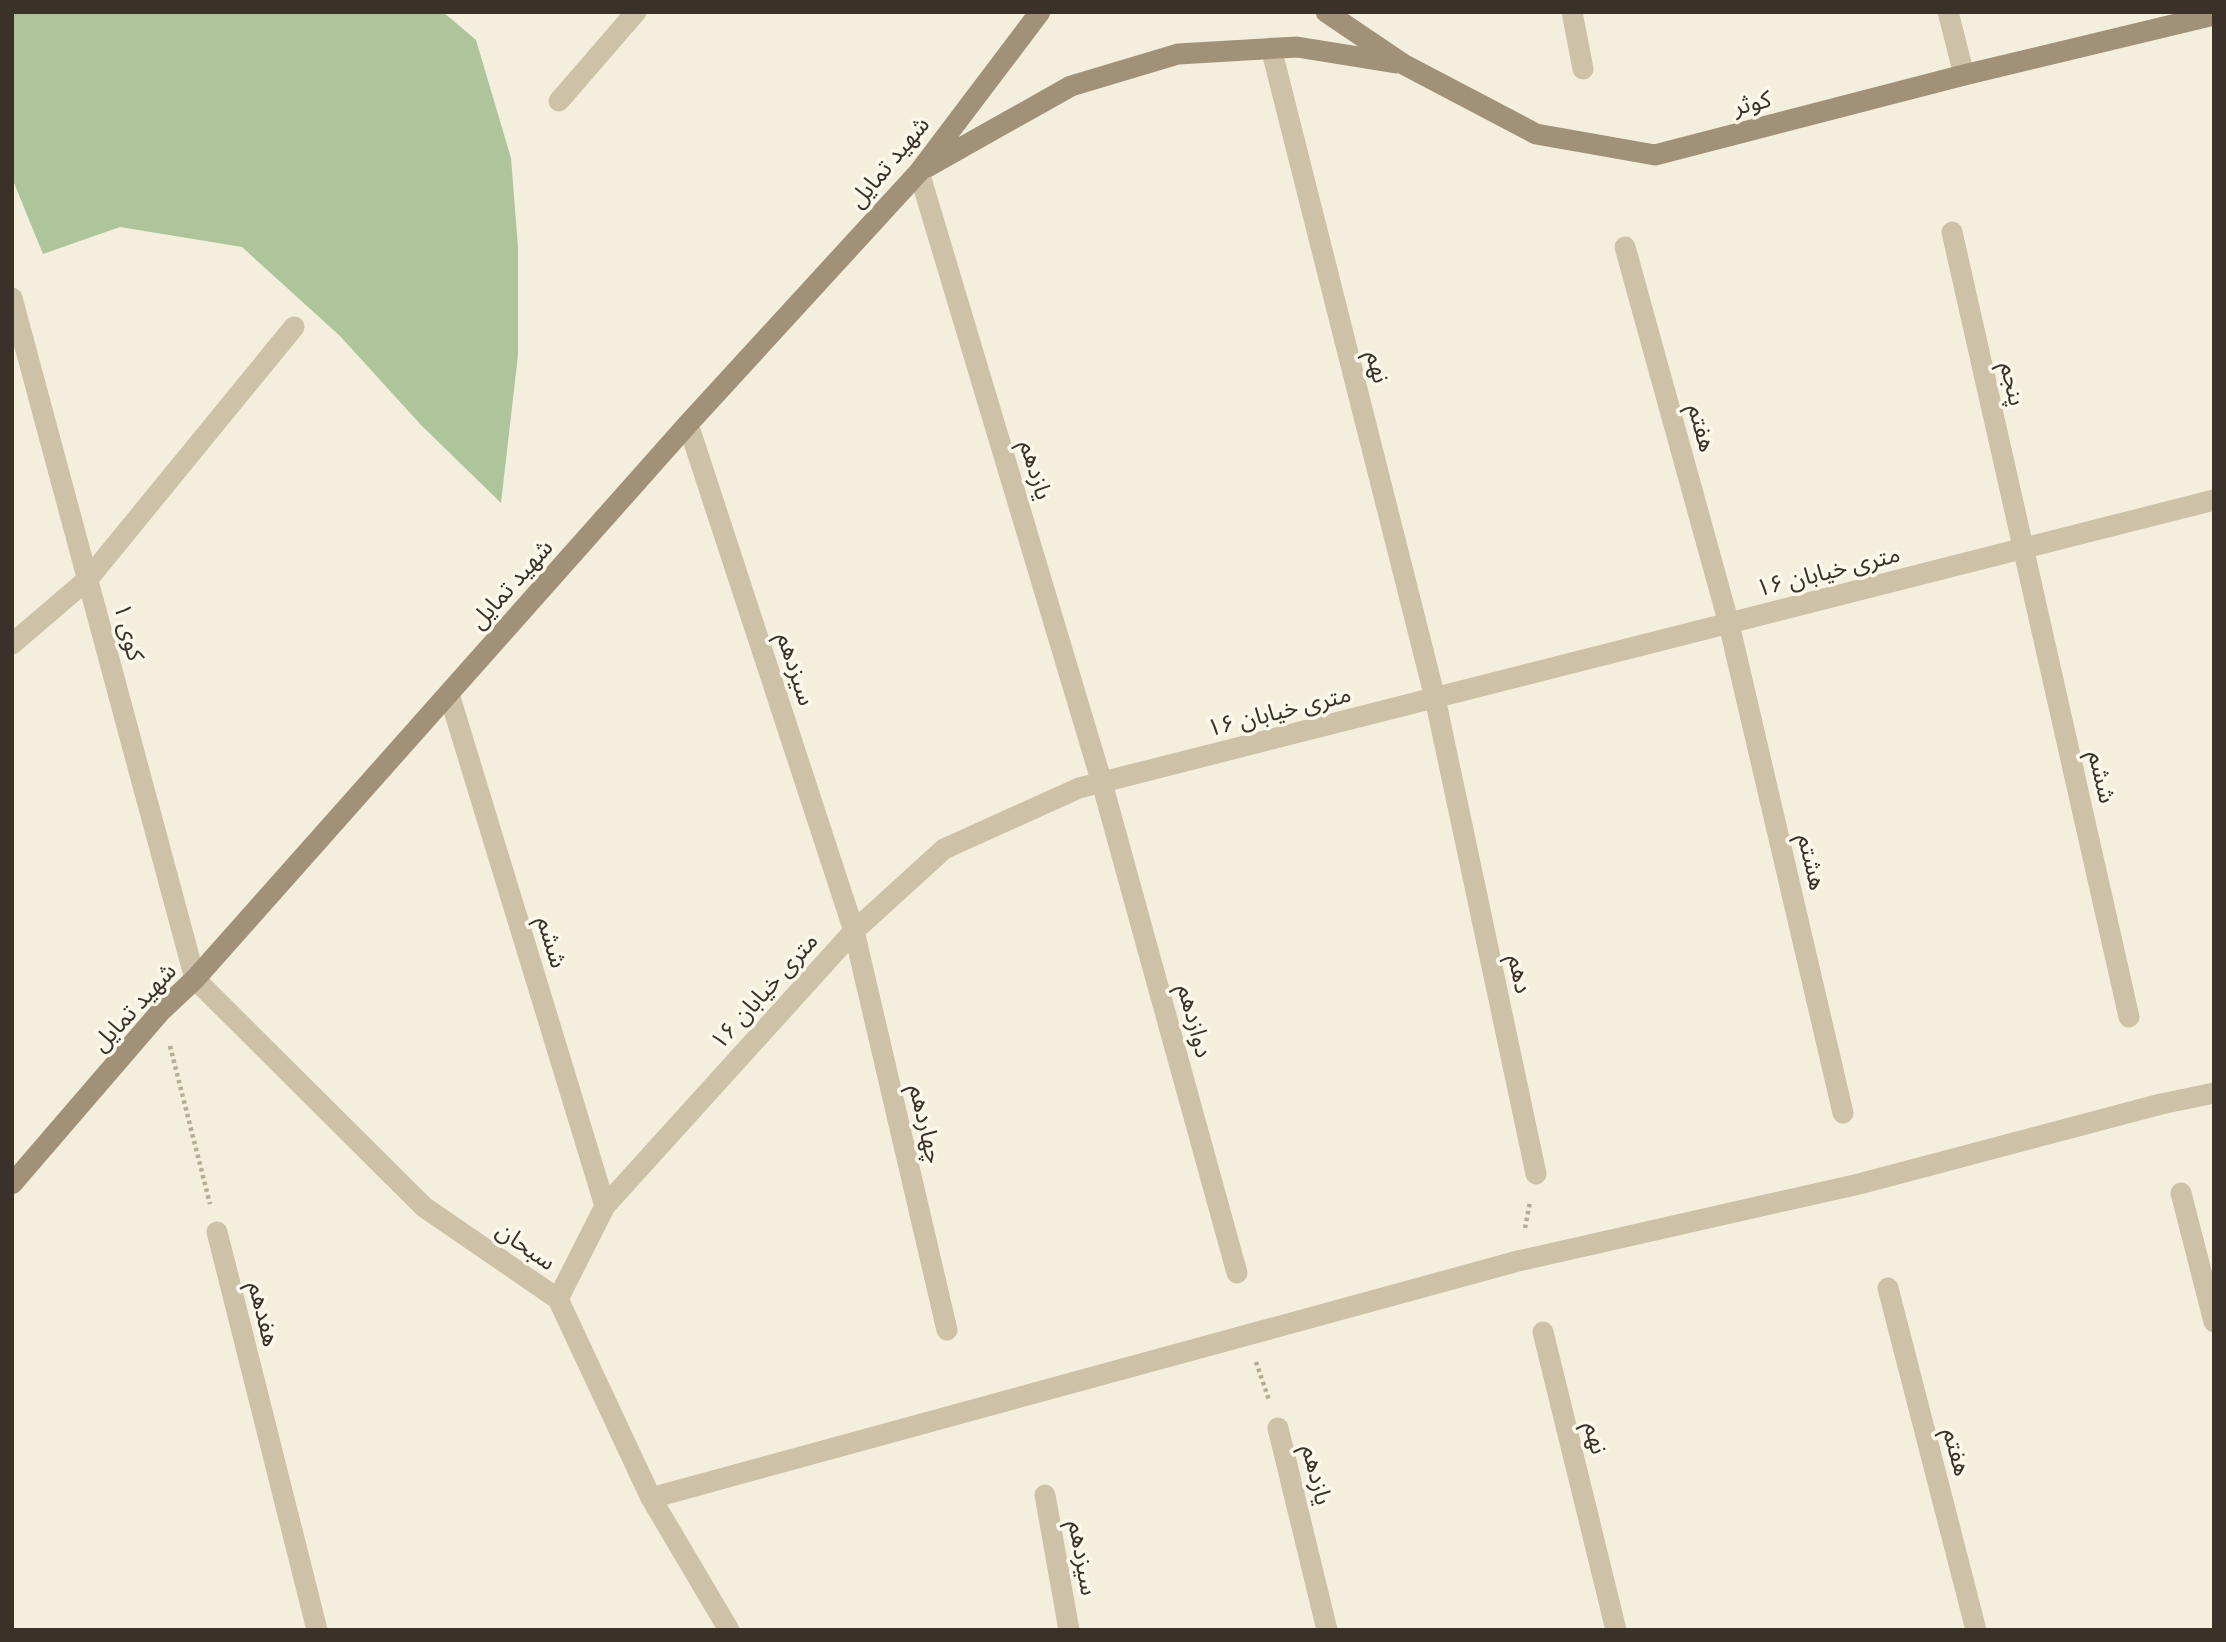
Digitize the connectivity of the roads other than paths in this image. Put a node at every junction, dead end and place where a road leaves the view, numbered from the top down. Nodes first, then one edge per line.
1 (636, 12) edge
2 (1041, 12) edge
3 (1326, 12) edge
4 (1345, 12) edge
5 (1572, 12) edge
6 (1948, 12) edge
7 (2214, 15) edge
8 (1270, 48) junction
9 (1403, 64) junction
10 (1583, 69) dead end
11 (1964, 75) junction
12 (559, 101) dead end
13 (919, 172) junction
14 (1952, 232) dead end
15 (1625, 247) dead end
16 (12, 298) edge
17 (293, 327) dead end
18 (19, 349) edge
19 (688, 424) junction
20 (2214, 500) edge
21 (2024, 549) junction
22 (88, 579) junction
23 (1729, 624) junction
24 (12, 644) edge
25 (449, 694) junction
26 (1435, 698) junction
27 (1102, 783) junction
28 (854, 931) junction
29 (195, 979) junction
30 (2129, 1017) dead end
31 (2214, 1093) edge
32 (1843, 1113) dead end
33 (1536, 1174) road end
34 (12, 1184) edge
35 (2181, 1193) dead end
36 (606, 1206) junction
37 (217, 1232) road end
38 (1237, 1273) dead end
39 (1888, 1287) dead end
40 (558, 1299) junction
41 (2214, 1322) edge
42 (947, 1330) dead end
43 (1544, 1332) dead end
44 (1278, 1428) road end
45 (1045, 1495) dead end
46 (651, 1498) junction
47 (317, 1630) edge
48 (729, 1630) edge
49 (1069, 1630) edge
50 (1327, 1630) edge
51 (1616, 1630) edge
52 (1976, 1630) edge

1 - 12 street
2 - 13 street, شهید تمایل
3 - 9 street, کوثر
4 - 9 street
5 - 10 street
6 - 11 street
7 - 11 street, کوثر
8 - 9 street
8 - 13 street
8 - 26 street, نهم
9 - 11 street, کوثر
13 - 19 street, شهید تمایل
13 - 27 street, یازدهم
14 - 21 street, پنجم
15 - 23 street, هفتم
16 - 18 street, کوی ۱
17 - 22 street
18 - 22 street, کوی ۱
19 - 25 street, شهید تمایل
19 - 28 street, سیزدهم
20 - 21 street, ۱۶ متری خیابان
21 - 23 street, ۱۶ متری خیابان
21 - 30 street, ششم
22 - 24 street
22 - 29 street, کوی ۱
23 - 26 street, ۱۶ متری خیابان
23 - 32 street, هشتم
25 - 29 street, شهید تمایل
25 - 36 street, ششم
26 - 27 street, ۱۶ متری خیابان
26 - 33 street, دهم
27 - 28 street, ۱۶ متری خیابان
27 - 38 street, دوازدهم
28 - 36 street, ۱۶ متری خیابان
28 - 42 street, چهاردهم
29 - 34 street, شهید تمایل
29 - 40 street, سبحان
31 - 46 street
35 - 41 street
36 - 40 street, ۱۶ متری خیابان
37 - 47 street, هفدهم
39 - 52 street, هفتم
40 - 46 street, سبحان
43 - 51 street, نهم
44 - 50 street, یازدهم
45 - 49 street, سیزدهم
46 - 48 street, سبحان

